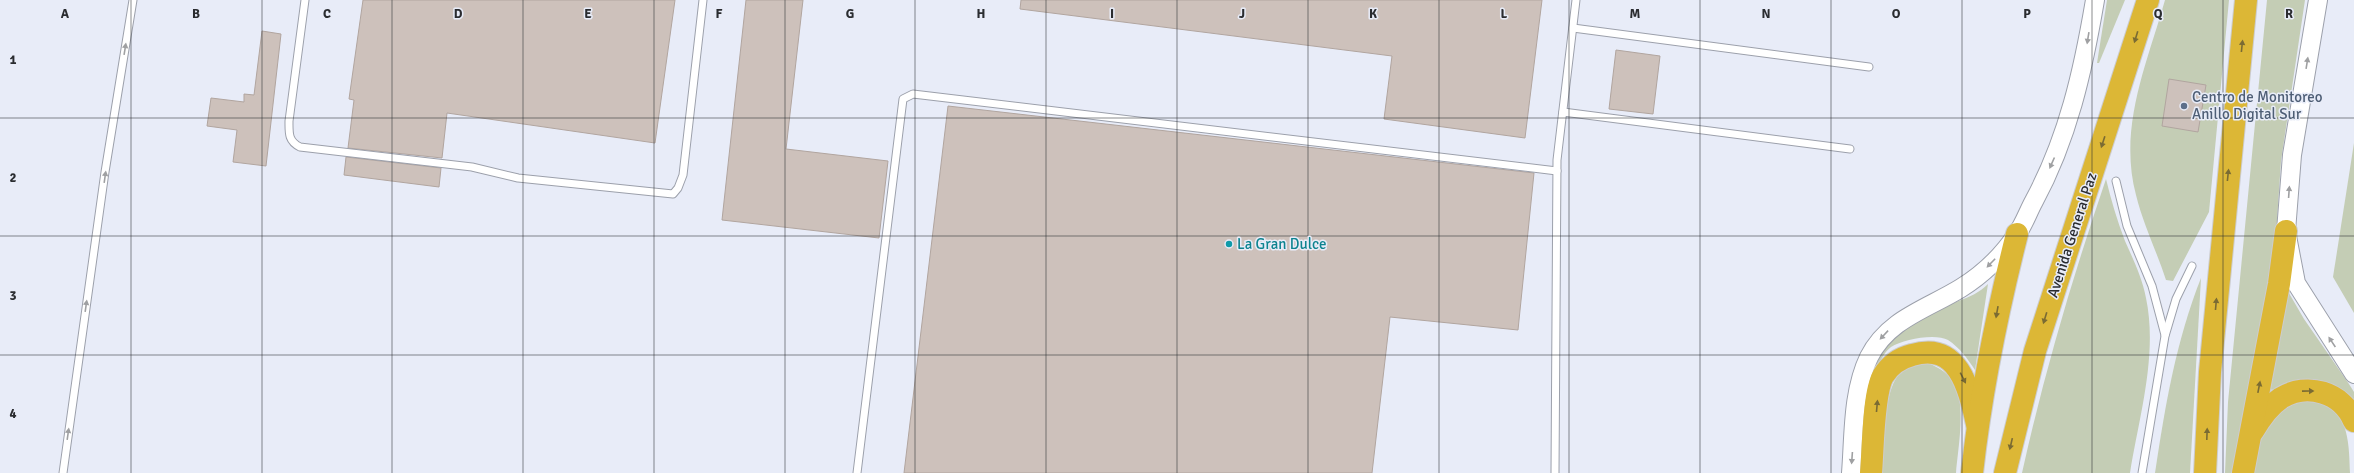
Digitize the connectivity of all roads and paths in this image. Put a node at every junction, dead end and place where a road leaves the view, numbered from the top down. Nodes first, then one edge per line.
1 (132, 0) edge
2 (305, 0) edge
3 (703, 0) edge
4 (1576, 0) edge
5 (2095, 0) edge
6 (2148, 0) edge
7 (2246, 0) edge
8 (2318, 0) edge
9 (1573, 28) junction
10 (1869, 68) dead end
11 (1563, 112) junction
12 (1850, 149) dead end
13 (1557, 171) junction
14 (2116, 181) dead end
15 (2286, 231) junction
16 (2017, 234) junction
17 (2192, 266) dead end
18 (2165, 336) junction
19 (2354, 374) edge
20 (2354, 421) edge
21 (1977, 424) junction
22 (2248, 439) junction
23 (63, 473) edge
24 (857, 473) edge
25 (1555, 473) edge
26 (1851, 473) edge
27 (1871, 473) edge
28 (1972, 473) edge
29 (2005, 473) edge
30 (2142, 473) edge
31 (2205, 473) edge
32 (2243, 473) edge

23 -> 1 lane
2 - 3 lane
4 - 9 lane
5 -> 16 street
6 -> 29 highway, Avenida General Paz
31 -> 7 highway
15 -> 8 street
9 - 10 lane
9 - 11 lane
11 - 12 lane
11 - 13 lane
13 - 24 lane
13 - 25 lane
14 - 18 lane
19 -> 15 street
22 -> 15 highway
16 -> 21 highway
16 -> 26 street
17 - 18 lane
18 - 30 lane
22 -> 20 highway
27 -> 21 highway
21 - 28 highway
22 - 32 highway

